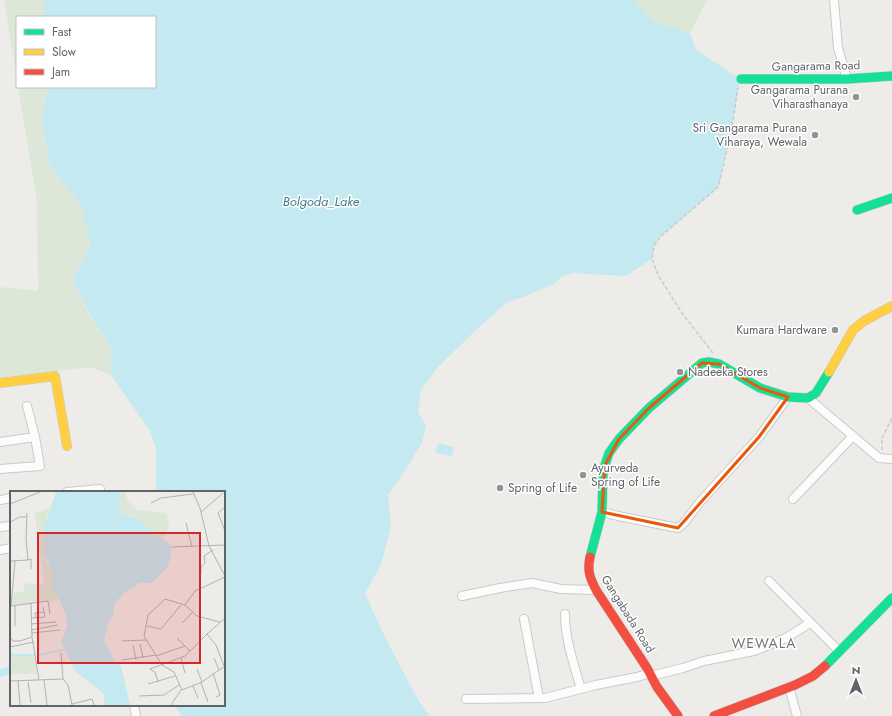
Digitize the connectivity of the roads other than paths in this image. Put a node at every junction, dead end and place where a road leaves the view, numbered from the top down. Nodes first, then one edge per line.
1 (834, 0) edge
2 (892, 76) edge
3 (741, 79) road end
4 (847, 79) junction
5 (892, 198) edge
6 (857, 210) dead end
7 (892, 306) edge
8 (0, 383) edge
9 (788, 396) junction
10 (808, 398) junction
11 (27, 406) dead end
12 (853, 436) junction
13 (34, 437) junction
14 (0, 442) edge
15 (67, 446) dead end
16 (892, 460) edge
17 (0, 469) edge
18 (100, 489) dead end
19 (78, 491) edge
20 (10, 498) edge
21 (793, 499) dead end
22 (0, 500) edge
23 (602, 512) junction
24 (10, 526) edge
25 (0, 527) edge
26 (10, 548) edge
27 (0, 550) edge
28 (769, 581) dead end
29 (596, 590) junction
30 (462, 596) dead end
31 (892, 598) edge
32 (565, 614) dead end
33 (524, 619) dead end
34 (810, 623) junction
35 (840, 651) junction
36 (650, 675) junction
37 (789, 687) junction
38 (581, 689) junction
39 (539, 698) junction
40 (466, 699) dead end
41 (134, 706) edge
42 (136, 716) edge
43 (678, 716) edge
44 (714, 716) edge
45 (797, 716) edge

1 - 4 street
2 - 4 street, Gangarama Road
3 - 4 street, Gangarama Road
5 - 6 street
7 - 10 street
8 - 15 street
9 - 10 street
9 - 23 street
9 - 23 street, Gangabada Road
10 - 12 street
11 - 13 street
12 - 16 street
12 - 21 street
13 - 14 street
13 - 17 street
18 - 19 street
20 - 22 street
23 - 29 street, Gangabada Road
24 - 25 street
26 - 27 street
28 - 34 street
29 - 30 street
29 - 36 street, Gangabada Road
31 - 35 street
32 - 38 street
33 - 39 street
34 - 35 street
34 - 36 street
35 - 37 street
36 - 38 street
36 - 43 street, Gangabada Road
37 - 44 street
37 - 45 street
38 - 39 street
39 - 40 street
41 - 42 street

